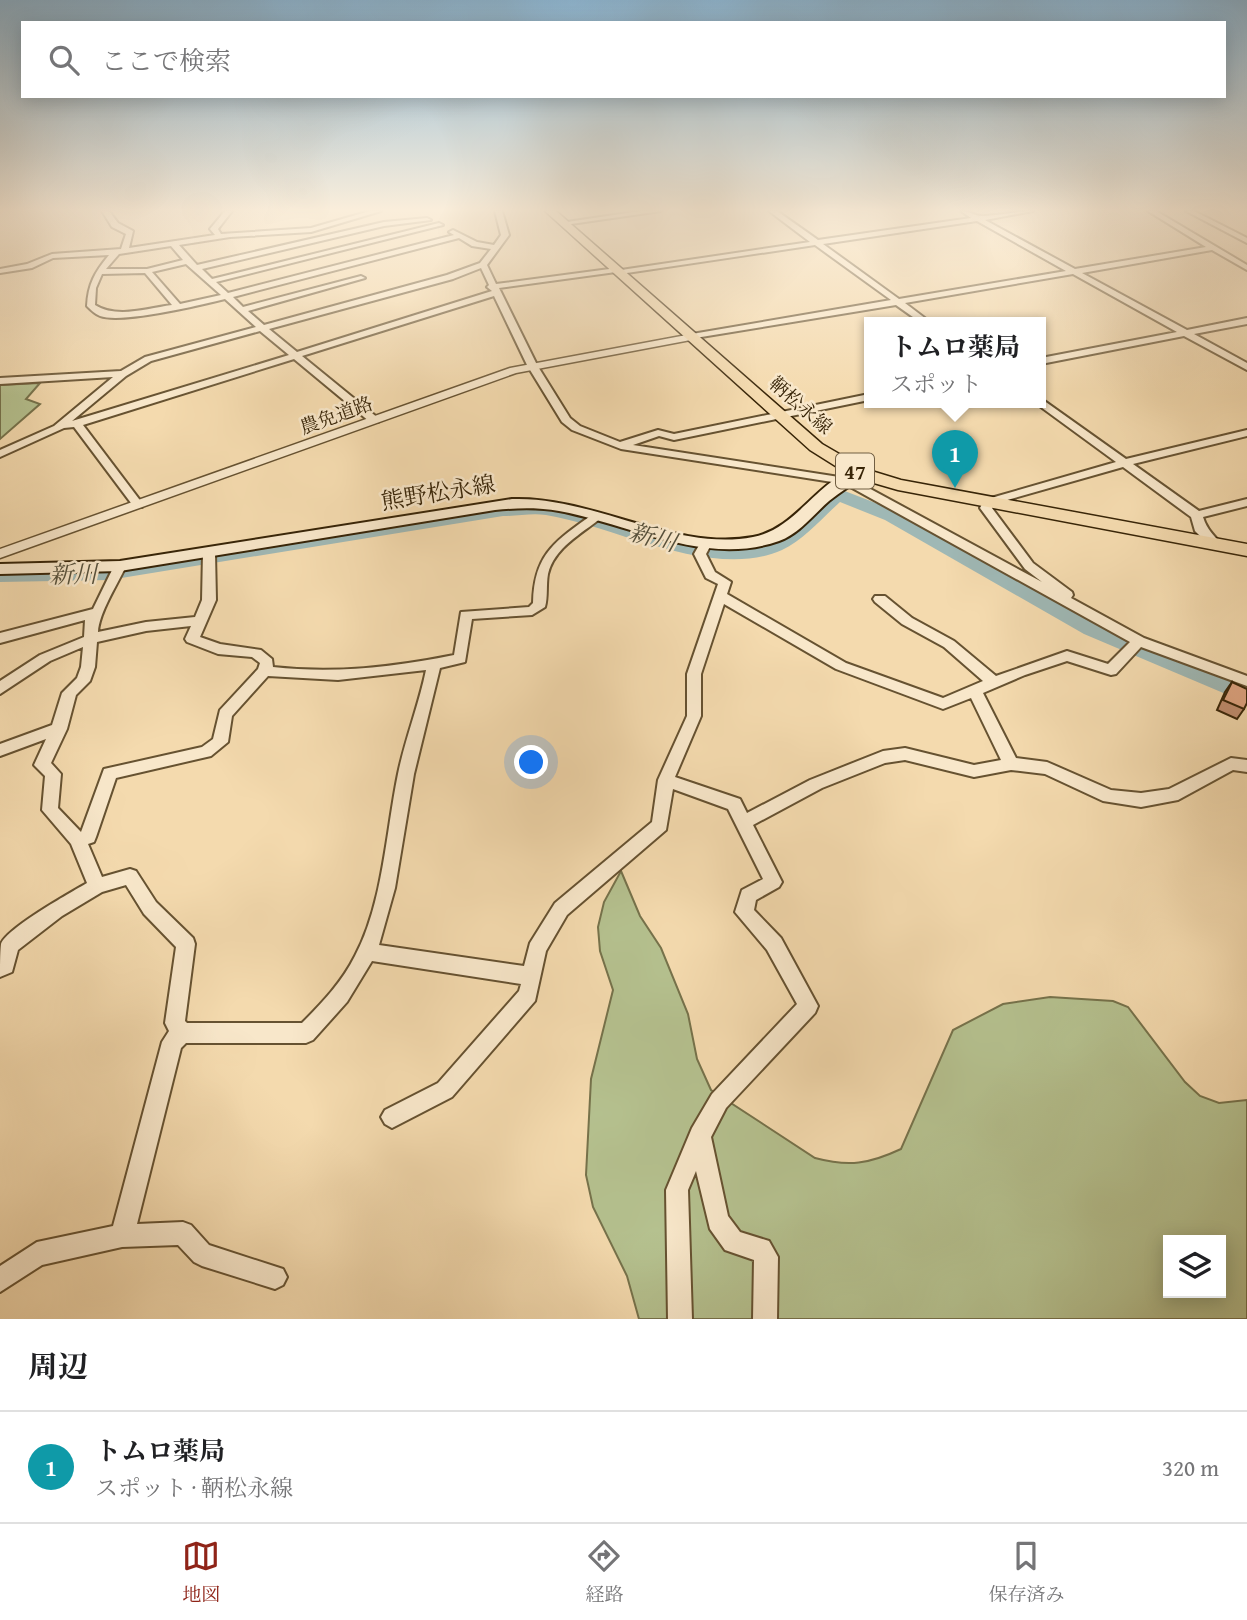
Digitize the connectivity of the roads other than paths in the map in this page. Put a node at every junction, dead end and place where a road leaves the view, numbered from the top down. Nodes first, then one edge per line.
1 (99, 272) edge
2 (148, 273) edge
3 (201, 273) edge
4 (247, 273) edge
5 (319, 273) edge
6 (354, 273) edge
7 (454, 273) edge
8 (486, 273) edge
9 (608, 273) edge
10 (620, 273) edge
11 (858, 273) edge
12 (1062, 273) edge
13 (1074, 273) edge
14 (212, 281) junction
15 (493, 290) junction
16 (228, 295) junction
17 (897, 301) junction
18 (177, 305) junction
19 (244, 309) junction
20 (919, 317) edge
21 (1247, 321) edge
22 (262, 328) junction
23 (1184, 332) junction
24 (692, 337) junction
25 (294, 355) junction
26 (1046, 360) edge
27 (532, 365) junction
28 (1247, 367) edge
29 (123, 374) junction
30 (0, 381) edge
31 (864, 398) edge
32 (1046, 406) edge
33 (781, 416) junction
34 (374, 420) junction
35 (77, 424) junction
36 (62, 425) junction
37 (1247, 433) edge
38 (621, 446) junction
39 (0, 454) edge
40 (1124, 463) junction
41 (854, 477) junction
42 (988, 502) junction
43 (1247, 502) edge
44 (138, 505) junction
45 (1197, 515) junction
46 (597, 516) junction
47 (1216, 545) junction
48 (703, 548) junction
49 (1247, 550) edge
50 (0, 554) edge
51 (209, 558) junction
52 (0, 569) edge
53 (118, 571) junction
54 (721, 596) junction
55 (880, 599) dead end
56 (1069, 604) junction
57 (98, 612) junction
58 (200, 621) junction
59 (0, 638) edge
60 (90, 638) junction
61 (1139, 641) junction
62 (433, 664) junction
63 (265, 671) junction
64 (1247, 681) edge
65 (994, 682) junction
66 (0, 689) edge
67 (975, 691) junction
68 (60, 729) junction
69 (0, 750) edge
70 (1011, 764) junction
71 (1247, 766) edge
72 (666, 780) junction
73 (743, 822) junction
74 (78, 839) junction
75 (97, 886) junction
76 (5, 939) edge
77 (367, 952) junction
78 (0, 968) edge
79 (530, 976) junction
80 (182, 1032) junction
81 (392, 1117) dead end
82 (700, 1136) junction
83 (122, 1237) junction
84 (275, 1277) dead end
85 (0, 1280) edge
86 (680, 1319) edge
87 (765, 1319) edge

1 - 18 street
2 - 18 street
3 - 14 street
4 - 14 street
5 - 16 street
6 - 19 street
7 - 22 street
8 - 15 street
9 - 15 street
10 - 24 main road, 鞆松永線 / 47
11 - 17 street
12 - 17 street
13 - 23 street
14 - 16 street
15 - 25 street
15 - 27 street
16 - 18 street
16 - 19 street
17 - 20 street
17 - 24 street
19 - 22 street
21 - 23 street
22 - 25 street
22 - 29 street
23 - 26 street
23 - 28 street
24 - 27 street, 農免道路
24 - 33 main road, 鞆松永線 / 47
25 - 34 street
25 - 35 street
27 - 34 street, 農免道路
27 - 38 street
29 - 30 street
29 - 36 street
31 - 33 street
32 - 40 street
33 - 38 street
33 - 41 main road, 鞆松永線 / 47
34 - 44 street, 農免道路
35 - 36 street
35 - 44 street
36 - 39 street
37 - 40 street
38 - 41 street
40 - 42 street
40 - 45 street
41 - 42 main road, 鞆松永線 / 47
41 - 48 main road, 熊野松永線
41 - 56 street
42 - 47 main road, 鞆松永線 / 47
42 - 56 street
43 - 45 street
44 - 50 street, 農免道路
45 - 47 street
46 - 48 main road, 熊野松永線
46 - 51 main road, 熊野松永線
46 - 62 street
47 - 49 main road, 鞆松永線 / 47
48 - 54 street
51 - 53 main road, 熊野松永線
51 - 58 street
52 - 53 main road, 熊野松永線
53 - 57 street
54 - 67 street
54 - 72 street
55 - 65 street
56 - 61 street
57 - 59 street
57 - 60 street
58 - 60 street
58 - 63 street
60 - 66 street
60 - 68 street
61 - 64 street
61 - 65 street
62 - 63 street
62 - 77 street
63 - 74 street
65 - 67 street
67 - 70 street
68 - 69 street
68 - 74 street
70 - 71 street
70 - 73 street
72 - 73 street
72 - 79 street
73 - 82 street
74 - 75 street
75 - 76 street
75 - 80 street
76 - 78 street
77 - 79 street
77 - 80 street
79 - 81 street
80 - 83 street
82 - 86 street
82 - 87 street
83 - 84 street
83 - 85 street

